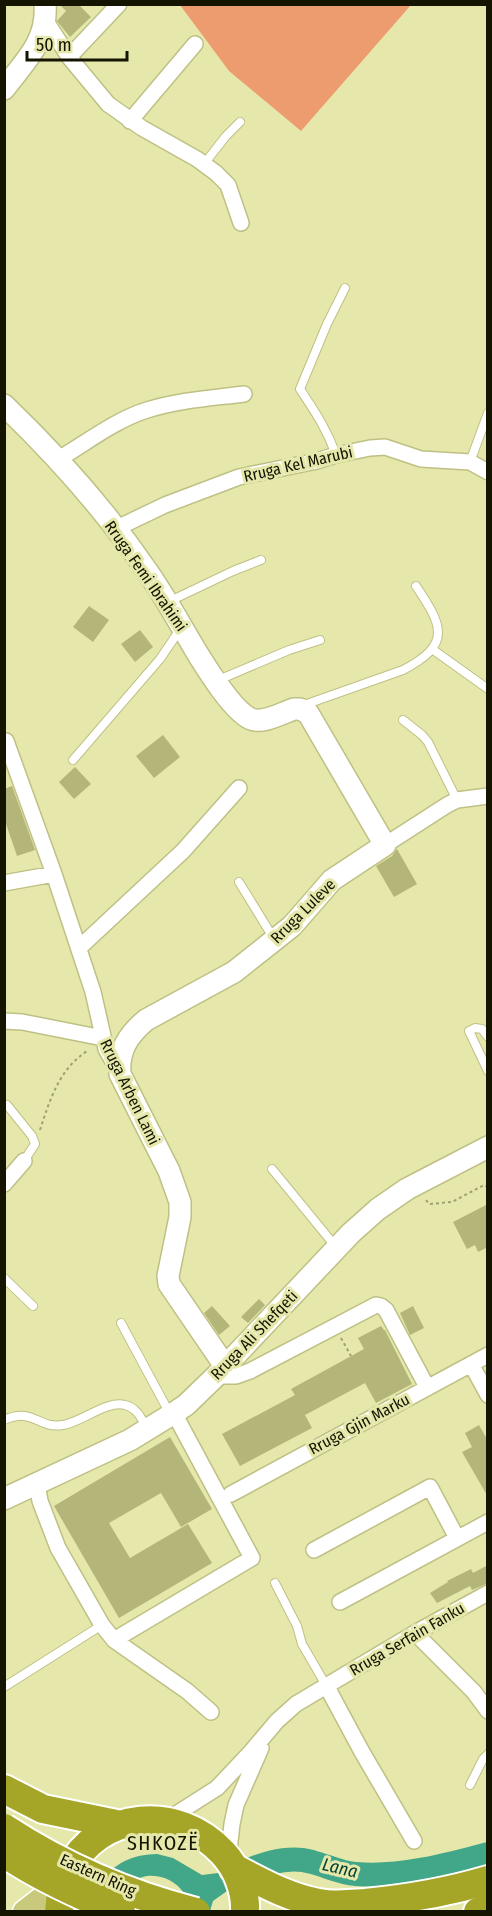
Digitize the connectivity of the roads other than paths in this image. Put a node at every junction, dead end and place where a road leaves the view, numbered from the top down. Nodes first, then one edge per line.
1 (119, 4) edge
2 (45, 13) edge
3 (195, 44) dead end
4 (69, 57) junction
5 (4, 89) edge
6 (130, 121) junction
7 (240, 122) dead end
8 (204, 164) junction
9 (241, 223) dead end
10 (345, 288) dead end
11 (244, 394) dead end
12 (4, 405) edge
13 (488, 413) edge
14 (336, 455) junction
15 (57, 460) junction
16 (470, 462) junction
17 (488, 472) edge
18 (115, 529) junction
19 (261, 560) dead end
20 (416, 586) dead end
21 (168, 602) junction
22 (182, 627) junction
23 (321, 640) dead end
24 (432, 649) junction
25 (216, 681) junction
26 (488, 689) edge
27 (294, 709) junction
28 (403, 720) dead end
29 (5, 739) edge
30 (73, 760) dead end
31 (239, 788) dead end
32 (488, 796) edge
33 (458, 800) junction
34 (385, 845) junction
35 (54, 874) junction
36 (239, 882) dead end
37 (4, 883) edge
38 (275, 940) junction
39 (79, 948) junction
40 (4, 1021) edge
41 (488, 1037) edge
42 (105, 1044) junction
43 (488, 1071) edge
44 (122, 1078) junction
45 (7, 1104) dead end
46 (488, 1147) edge
47 (24, 1161) joint
48 (272, 1169) dead end
49 (4, 1184) edge
50 (337, 1249) junction
51 (4, 1278) edge
52 (33, 1306) dead end
53 (121, 1323) dead end
54 (488, 1355) edge
55 (471, 1364) junction
56 (220, 1371) junction
57 (427, 1387) junction
58 (488, 1395) edge
59 (172, 1415) junction
60 (4, 1420) edge
61 (147, 1430) junction
62 (38, 1484) junction
63 (231, 1494) dead end
64 (4, 1499) edge
65 (488, 1522) edge
66 (458, 1538) junction
67 (314, 1550) dead end
68 (275, 1583) dead end
69 (488, 1593) edge
70 (340, 1602) dead end
71 (102, 1624) junction
72 (415, 1633) junction
73 (114, 1640) junction
74 (4, 1687) edge
75 (327, 1687) junction
76 (488, 1711) edge
77 (211, 1712) dead end
78 (266, 1736) junction
79 (488, 1754) edge
80 (470, 1785) dead end
81 (4, 1789) edge
82 (165, 1821) junction
83 (121, 1825) junction
84 (4, 1828) edge
85 (414, 1841) dead end
86 (4, 1853) edge
87 (68, 1871) junction
88 (488, 1880) edge
89 (242, 1882) edge
90 (488, 1909) edge
91 (25, 1911) edge
92 (58, 1911) edge
93 (122, 1911) edge
94 (196, 1911) edge
95 (477, 1911) edge

1 - 4 street
2 - 4 street
2 - 5 street
3 - 6 street
4 - 6 street
6 - 8 street
7 - 8 lane
8 - 9 street
10 - 14 lane
11 - 15 street
12 - 15 street, Rruga Femi Ibrahimi
13 - 16 lane
14 - 16 street, Rruga Kel Marubi
14 - 18 street, Rruga Kel Marubi
15 - 18 street, Rruga Femi Ibrahimi
16 - 17 street, Rruga Kel Marubi
18 - 21 street, Rruga Femi Ibrahimi
19 - 21 lane
20 - 24 lane
21 - 22 street, Rruga Femi Ibrahimi
22 - 25 street, Rruga Femi Ibrahimi
22 - 30 lane
23 - 25 lane
24 - 26 lane
24 - 27 lane, Rruga Femi Ibrahimi
25 - 27 street, Rruga Femi Ibrahimi
27 - 34 street
28 - 33 lane
29 - 35 street, Rruga Arben Lami
31 - 39 street
32 - 33 street, Rruga Luleve
33 - 34 street, Rruga Luleve
34 - 38 street, Rruga Luleve
35 - 37 street
35 - 39 street, Rruga Arben Lami
36 - 38 lane
38 - 44 street, Rruga Luleve
39 - 42 street, Rruga Arben Lami
40 - 42 street
41 - 43 lane
42 - 44 street, Rruga Arben Lami
44 - 56 street, Rruga Arben Lami
45 - 47 lane
46 - 50 street, Rruga Ali Shefqeti
47 - 49 street
48 - 50 lane
50 - 56 street, Rruga Ali Shefqeti
51 - 52 lane
53 - 59 lane
54 - 55 street, Rruga Gjin Marku
55 - 57 street, Rruga Gjin Marku
55 - 58 street
56 - 57 street
56 - 59 street, Rruga Ali Shefqeti
57 - 63 street, Rruga Gjin Marku
59 - 61 street, Rruga Ali Shefqeti
59 - 73 street
60 - 61 lane
61 - 62 street, Rruga Ali Shefqeti
62 - 64 street, Rruga Ali Shefqeti
62 - 71 street
65 - 66 street
66 - 67 street
66 - 70 street
68 - 75 lane
69 - 72 street, Rruga Serfain Fanku
71 - 73 street
71 - 74 lane
72 - 75 street, Rruga Serfain Fanku
72 - 76 street
73 - 77 street
75 - 78 street, Rruga Serfain Fanku
75 - 85 street
78 - 82 street, Rruga Serfain Fanku
78 - 89 street, Rruga Serfain Fanku
79 - 80 lane
81 - 83 highway
82 - 83 highway
82 - 89 highway
83 - 87 highway
84 - 94 highway, Eastern Ring, bridge
86 - 93 highway, bridge
87 - 91 main road
87 - 92 highway
88 - 89 highway
90 - 95 highway

